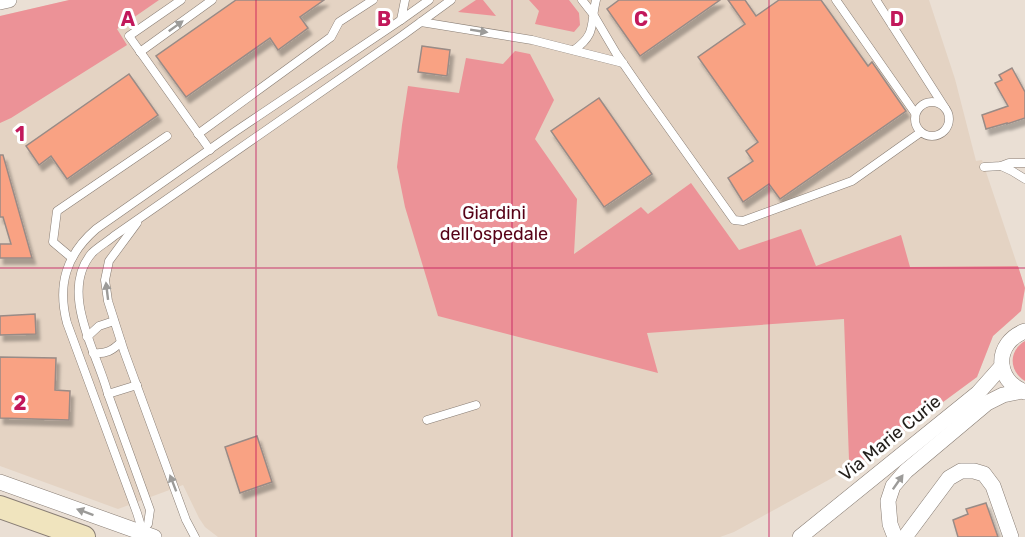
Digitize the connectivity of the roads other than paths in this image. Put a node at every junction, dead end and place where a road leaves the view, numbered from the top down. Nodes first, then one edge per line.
1 (9, 0) edge
2 (181, 0) edge
3 (212, 0) edge
4 (373, 0) edge
5 (405, 0) edge
6 (429, 0) edge
7 (451, 0) edge
8 (582, 0) edge
9 (596, 0) edge
10 (836, 0) edge
11 (876, 0) edge
12 (0, 2) edge
13 (593, 14) junction
14 (401, 20) junction
15 (421, 22) junction
16 (574, 50) junction
17 (140, 52) junction
18 (623, 63) junction
19 (945, 108) junction
20 (915, 113) junction
21 (921, 132) junction
22 (198, 134) junction
23 (167, 136) dead end
24 (210, 150) junction
25 (1024, 162) edge
26 (1001, 166) junction
27 (984, 167) dead end
28 (1025, 179) edge
29 (141, 217) junction
30 (72, 258) junction
31 (114, 321) junction
32 (1025, 331) edge
33 (87, 337) junction
34 (121, 342) junction
35 (93, 353) junction
36 (1002, 366) junction
37 (137, 385) junction
38 (1023, 391) edge
39 (108, 394) junction
40 (476, 405) dead end
41 (427, 420) dead end
42 (0, 482) edge
43 (0, 507) edge
44 (186, 520) junction
45 (147, 535) edge
46 (84, 537) edge
47 (185, 537) edge
48 (195, 537) edge
49 (800, 537) edge
50 (895, 537) edge
51 (905, 537) edge
52 (1011, 537) edge

1 - 12 street
2 - 17 lane
17 -> 3 lane
4 - 22 lane
5 - 14 lane
6 - 14 lane
7 - 15 lane
8 - 13 lane
9 - 13 lane
10 - 20 lane
11 - 19 lane
13 - 16 lane
13 - 18 lane
14 - 24 lane
15 -> 16 lane
15 - 29 lane
16 - 18 lane
17 - 22 lane
18 - 21 lane
19 - 20 lane
19 - 21 lane
20 - 21 lane
22 - 24 lane
23 - 30 lane
24 - 30 lane
25 - 26 lane
26 - 27 lane
26 - 28 lane
31 -> 29 lane
29 - 33 lane
30 - 45 lane
31 - 33 lane
31 - 34 lane
32 - 36 street
33 - 35 lane
34 - 35 lane
34 - 37 lane
35 - 39 lane
36 - 38 street
36 - 49 street, Via Marie Curie
37 - 39 lane
44 -> 37 lane
50 -> 38 street
39 - 45 lane
40 - 41 lane
45 -> 42 street
43 - 46 main road
44 - 47 lane
44 - 48 lane
51 - 52 street

